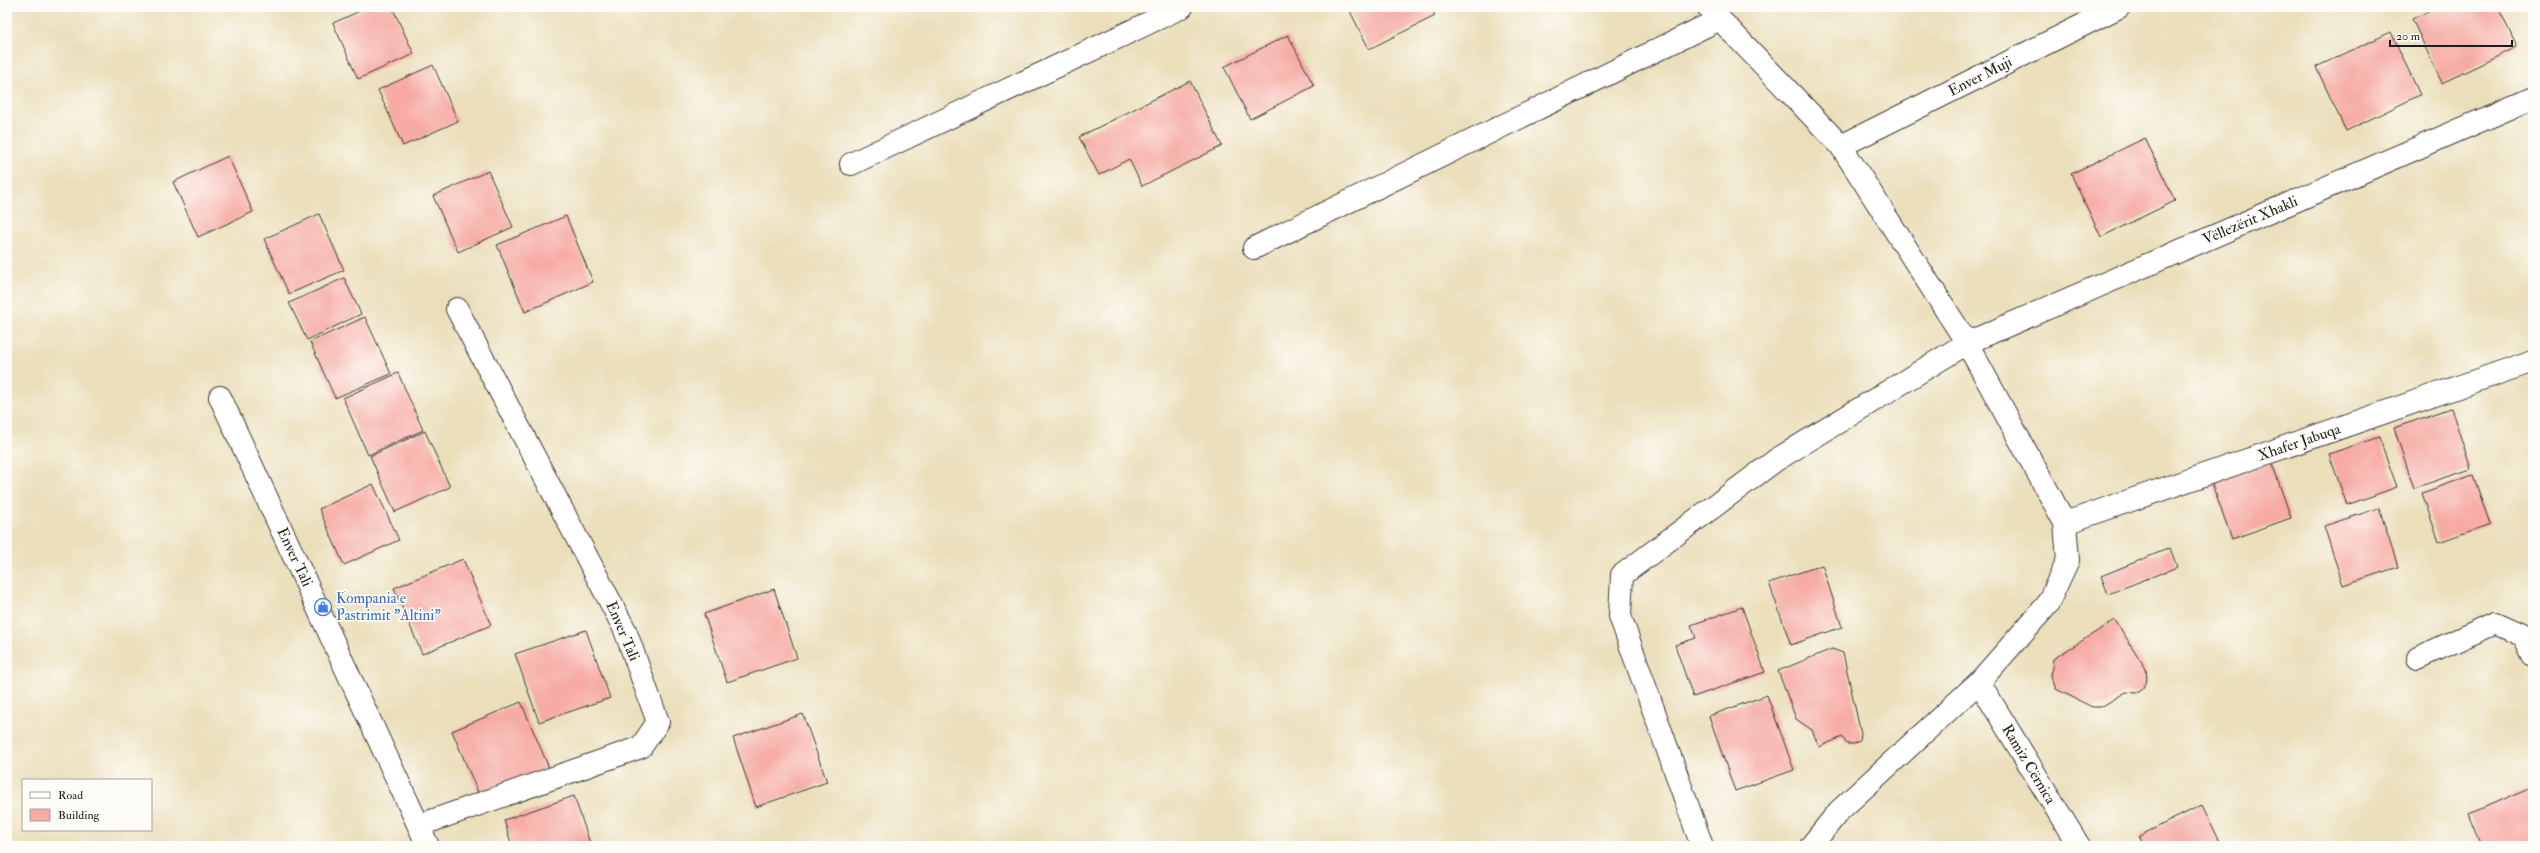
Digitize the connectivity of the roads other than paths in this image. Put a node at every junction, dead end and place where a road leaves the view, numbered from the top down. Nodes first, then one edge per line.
1 (1182, 7) edge
2 (2119, 7) edge
3 (1714, 13) edge
4 (2533, 98) edge
5 (1841, 146) junction
6 (851, 164) dead end
7 (1254, 248) dead end
8 (458, 309) dead end
9 (1967, 343) junction
10 (2533, 361) edge
11 (220, 397) dead end
12 (2065, 523) junction
13 (2533, 655) edge
14 (2418, 658) dead end
15 (1979, 682) junction
16 (420, 825) junction
17 (428, 846) edge
18 (1702, 846) edge
19 (1811, 846) edge
20 (2079, 846) edge

1 - 6 street
2 - 5 street, Enver Muji
3 - 5 street
3 - 7 street
4 - 9 street, Vëllezërit Xhakli
5 - 9 street
8 - 16 street, Enver Tali
9 - 12 street
9 - 18 street, Vëllezërit Xhakli
10 - 12 street, Xhafer Jabuqa
11 - 16 street, Enver Tali
12 - 15 street
13 - 14 street
15 - 19 street
15 - 20 street, Ramiz Cërnica
16 - 17 street, Enver Tali

